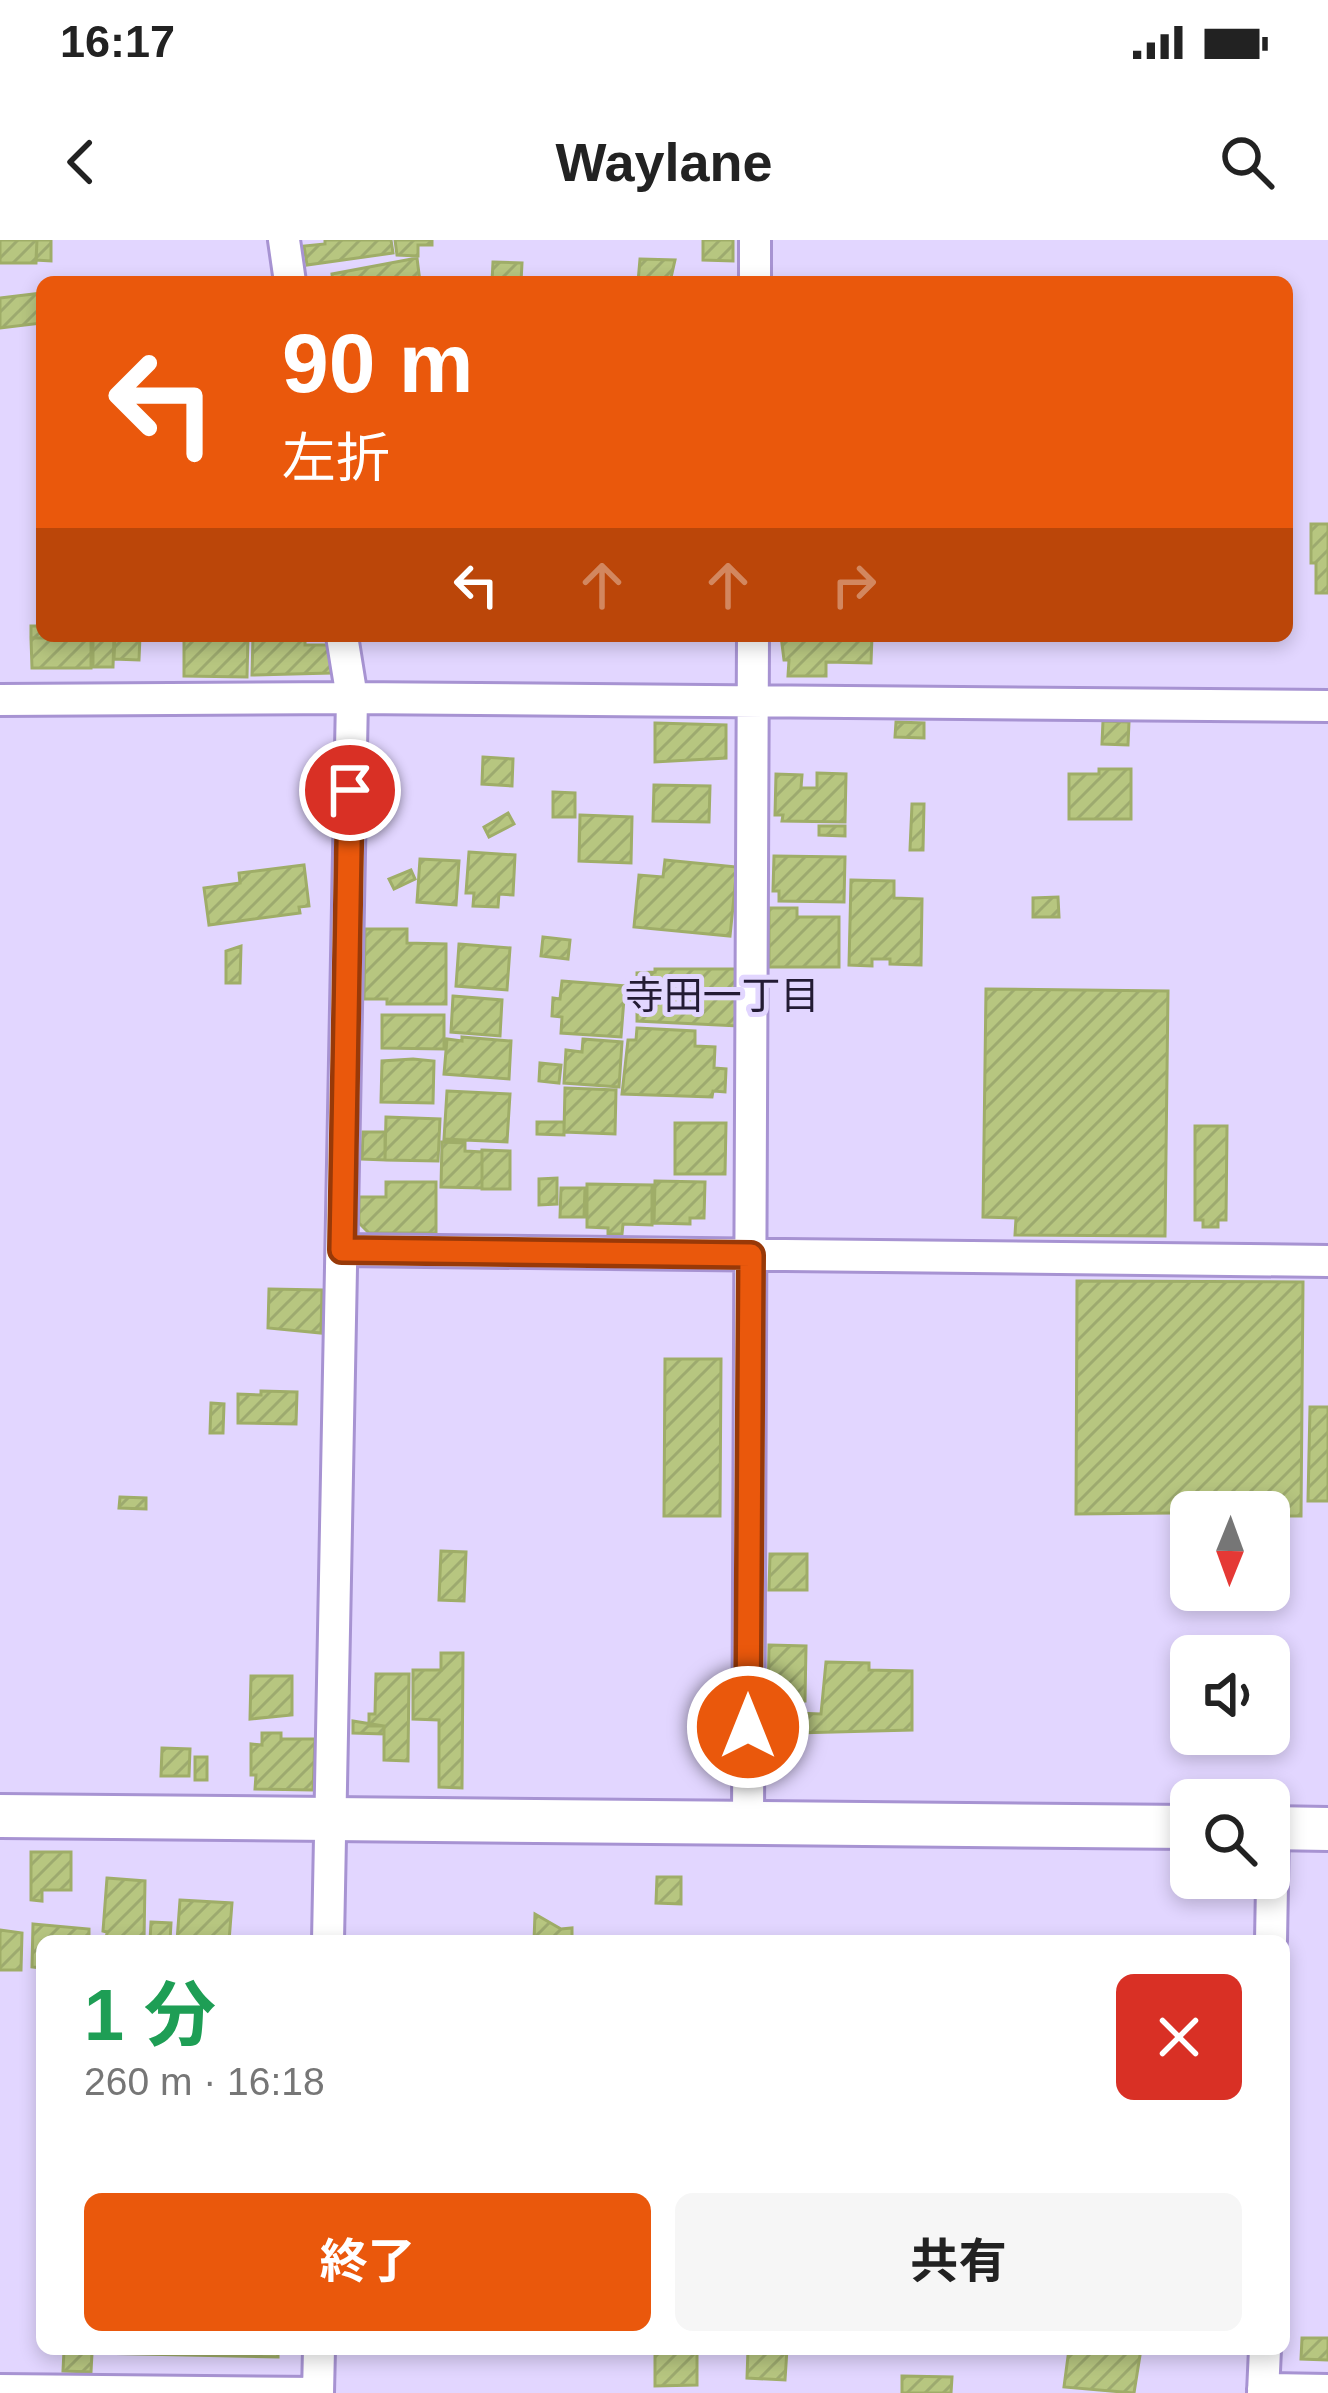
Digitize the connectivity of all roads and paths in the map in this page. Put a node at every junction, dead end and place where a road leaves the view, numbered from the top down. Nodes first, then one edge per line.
1 (284, 240) edge
2 (755, 240) edge
3 (289, 276) edge
4 (755, 276) edge
5 (343, 642) edge
6 (753, 642) edge
7 (352, 698) junction
8 (0, 700) edge
9 (753, 704) junction
10 (1328, 706) edge
11 (342, 1250) junction
12 (751, 1255) junction
13 (1328, 1261) edge
14 (0, 1816) edge
15 (332, 1819) junction
16 (748, 1821) junction
17 (1170, 1827) edge
18 (1290, 1828) edge
19 (1328, 1829) edge
20 (1271, 1899) edge
21 (328, 1935) edge
22 (1271, 1935) edge
23 (319, 2355) edge
24 (1265, 2355) edge
25 (0, 2390) edge
26 (1328, 2390) edge
27 (1263, 2391) edge
28 (318, 2393) edge

1 - 3 street
2 - 4 street
5 - 7 street
6 - 9 street
7 - 8 street
7 - 9 street
7 - 11 street
9 - 10 street
9 - 12 street
11 - 12 street
11 - 15 street
12 - 13 street
12 - 16 street
14 - 15 street
15 - 16 street
15 - 21 street
16 - 17 street
18 - 19 street
20 - 22 street
23 - 28 street
24 - 27 street
25 - 28 street
26 - 27 street

